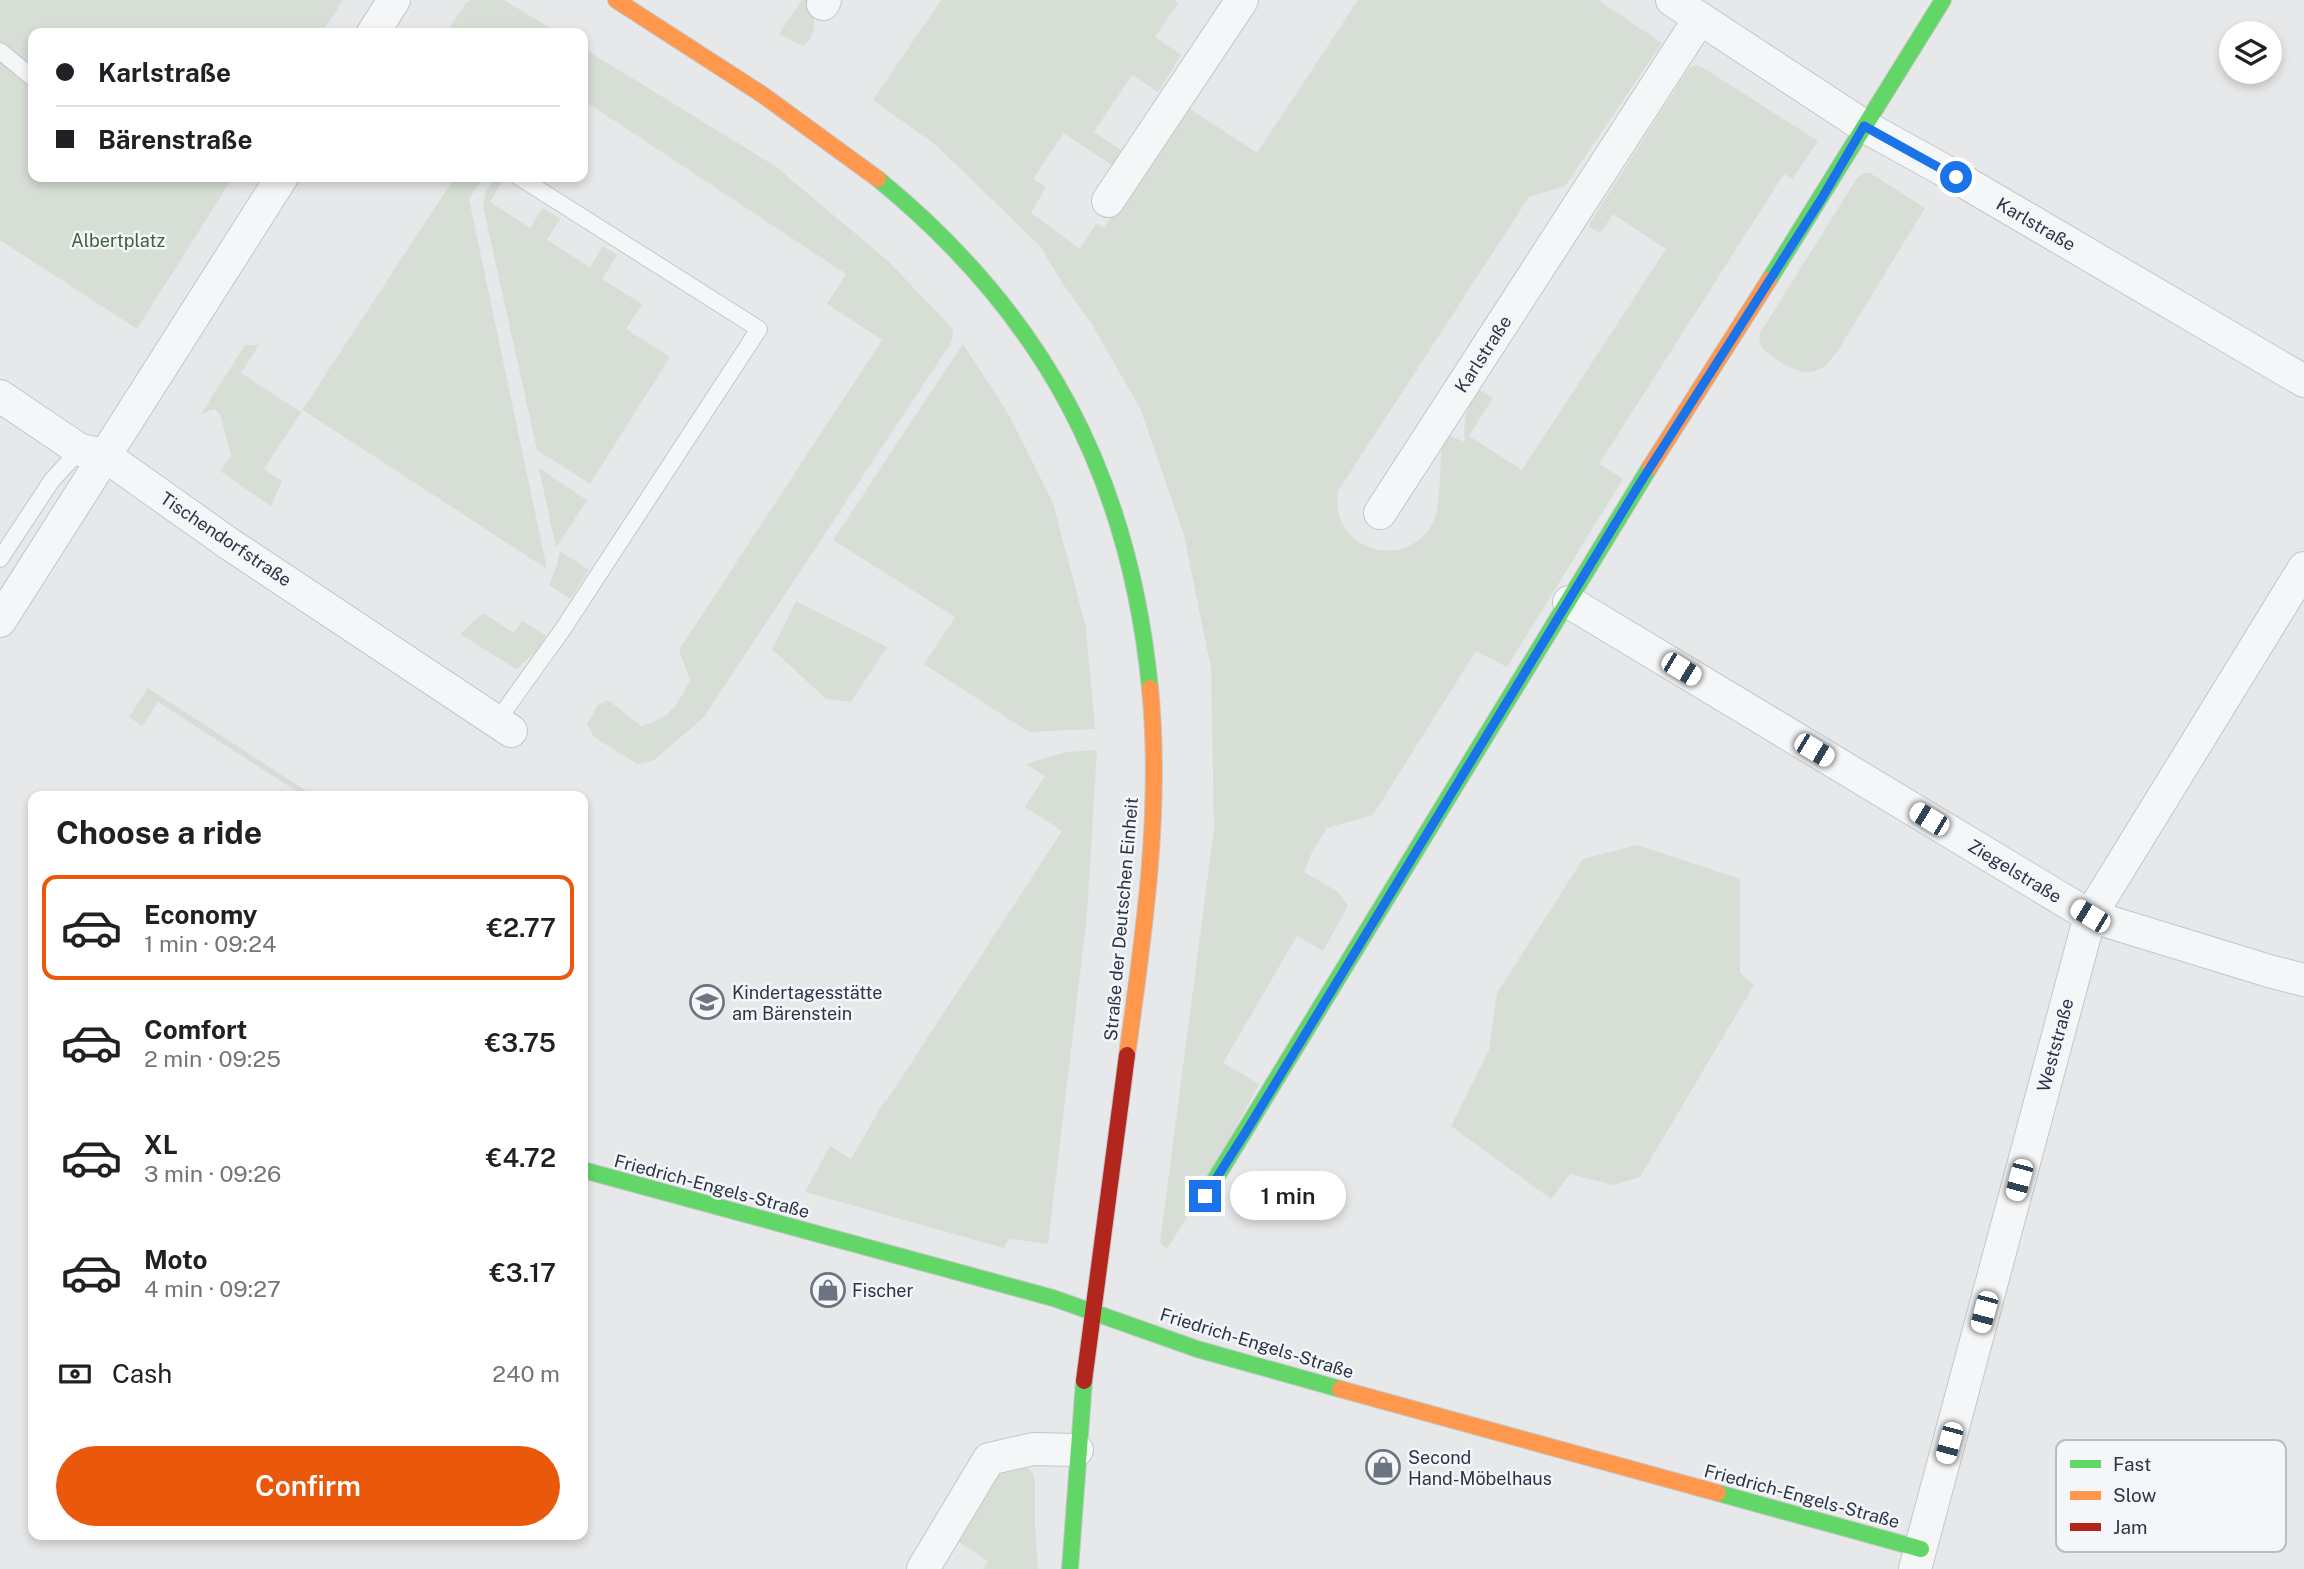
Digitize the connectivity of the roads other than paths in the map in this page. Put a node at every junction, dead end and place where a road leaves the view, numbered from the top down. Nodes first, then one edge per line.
1 (394, 0) edge
2 (616, 0) edge
3 (1242, 0) edge
4 (1672, 0) edge
5 (1944, 0) edge
6 (1700, 18) junction
7 (376, 28) edge
8 (0, 51) edge
9 (28, 74) edge
10 (1864, 126) junction
11 (279, 182) edge
12 (527, 182) edge
13 (1108, 201) dead end
14 (2304, 381) edge
15 (0, 396) edge
16 (92, 453) junction
17 (1380, 513) dead end
18 (0, 559) edge
19 (2304, 568) edge
20 (1569, 601) junction
21 (0, 621) edge
22 (504, 726) joint
23 (2090, 916) junction
24 (2304, 980) edge
25 (588, 1171) edge
26 (1205, 1196) dead end
27 (1092, 1310) junction
28 (1077, 1450) junction
29 (1076, 1517) junction
30 (1088, 1548) dead end
31 (1918, 1559) edge
32 (923, 1569) edge
33 (1070, 1569) edge

1 - 7 street
2 - 27 street, Straße der Deutschen Einheit
3 - 13 street
4 - 6 street, Karlstraße
5 - 10 street
6 - 10 street, Karlstraße
6 - 17 street, Karlstraße
8 - 9 lane
10 - 14 street, Karlstraße
10 - 20 street
11 - 16 street
12 - 22 lane
15 - 16 street
16 - 18 lane
16 - 21 street
16 - 22 street, Tischendorfstraße
19 - 23 street, Weststraße
20 - 23 street, Ziegelstraße
20 - 26 street
23 - 24 street, Ziegelstraße
23 - 31 street, Weststraße
25 - 27 street, Friedrich-Engels-Straße
27 - 28 street, Straße der Deutschen Einheit
27 - 31 street, Friedrich-Engels-Straße
28 - 29 street, Straße der Deutschen Einheit
28 - 32 street
29 - 30 street, Straße der Deutschen Einheit
29 - 33 street, Straße der Deutschen Einheit

